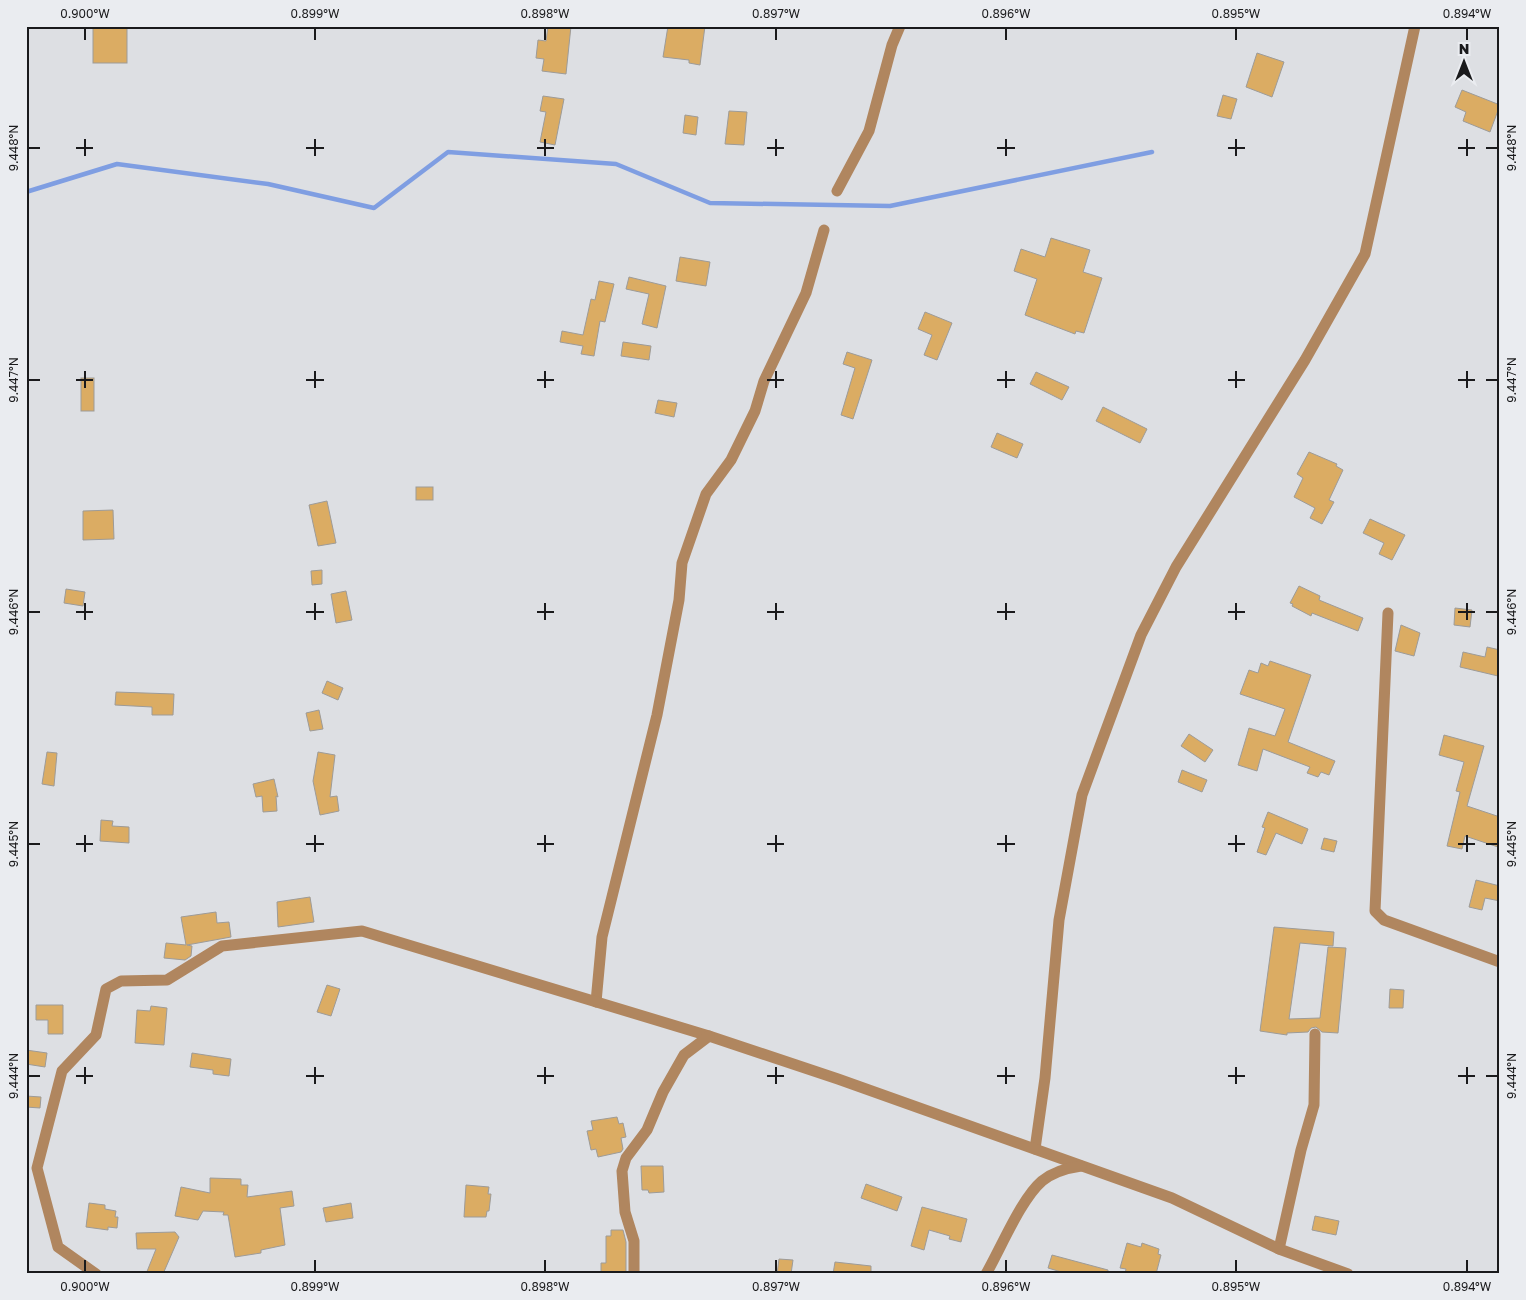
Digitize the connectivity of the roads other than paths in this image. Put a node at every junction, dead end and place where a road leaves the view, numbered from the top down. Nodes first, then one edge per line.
1 (900, 26) edge
2 (1415, 26) edge
3 (837, 191) dead end
4 (824, 230) dead end
5 (1388, 613) dead end
6 (1500, 962) edge
7 (596, 1002) junction
8 (1315, 1034) dead end
9 (709, 1036) junction
10 (1035, 1149) junction
11 (1082, 1166) junction
12 (1279, 1249) junction
13 (992, 1268) edge
14 (96, 1274) edge
15 (634, 1274) edge
16 (986, 1274) edge
17 (1348, 1274) edge

1 - 3 street
2 - 10 street
4 - 7 street
5 - 6 street
7 - 9 street
7 - 14 street
8 - 12 street
9 - 10 street
9 - 15 street
10 - 11 street
11 - 12 street
11 - 13 street
12 - 17 street
13 - 16 street

